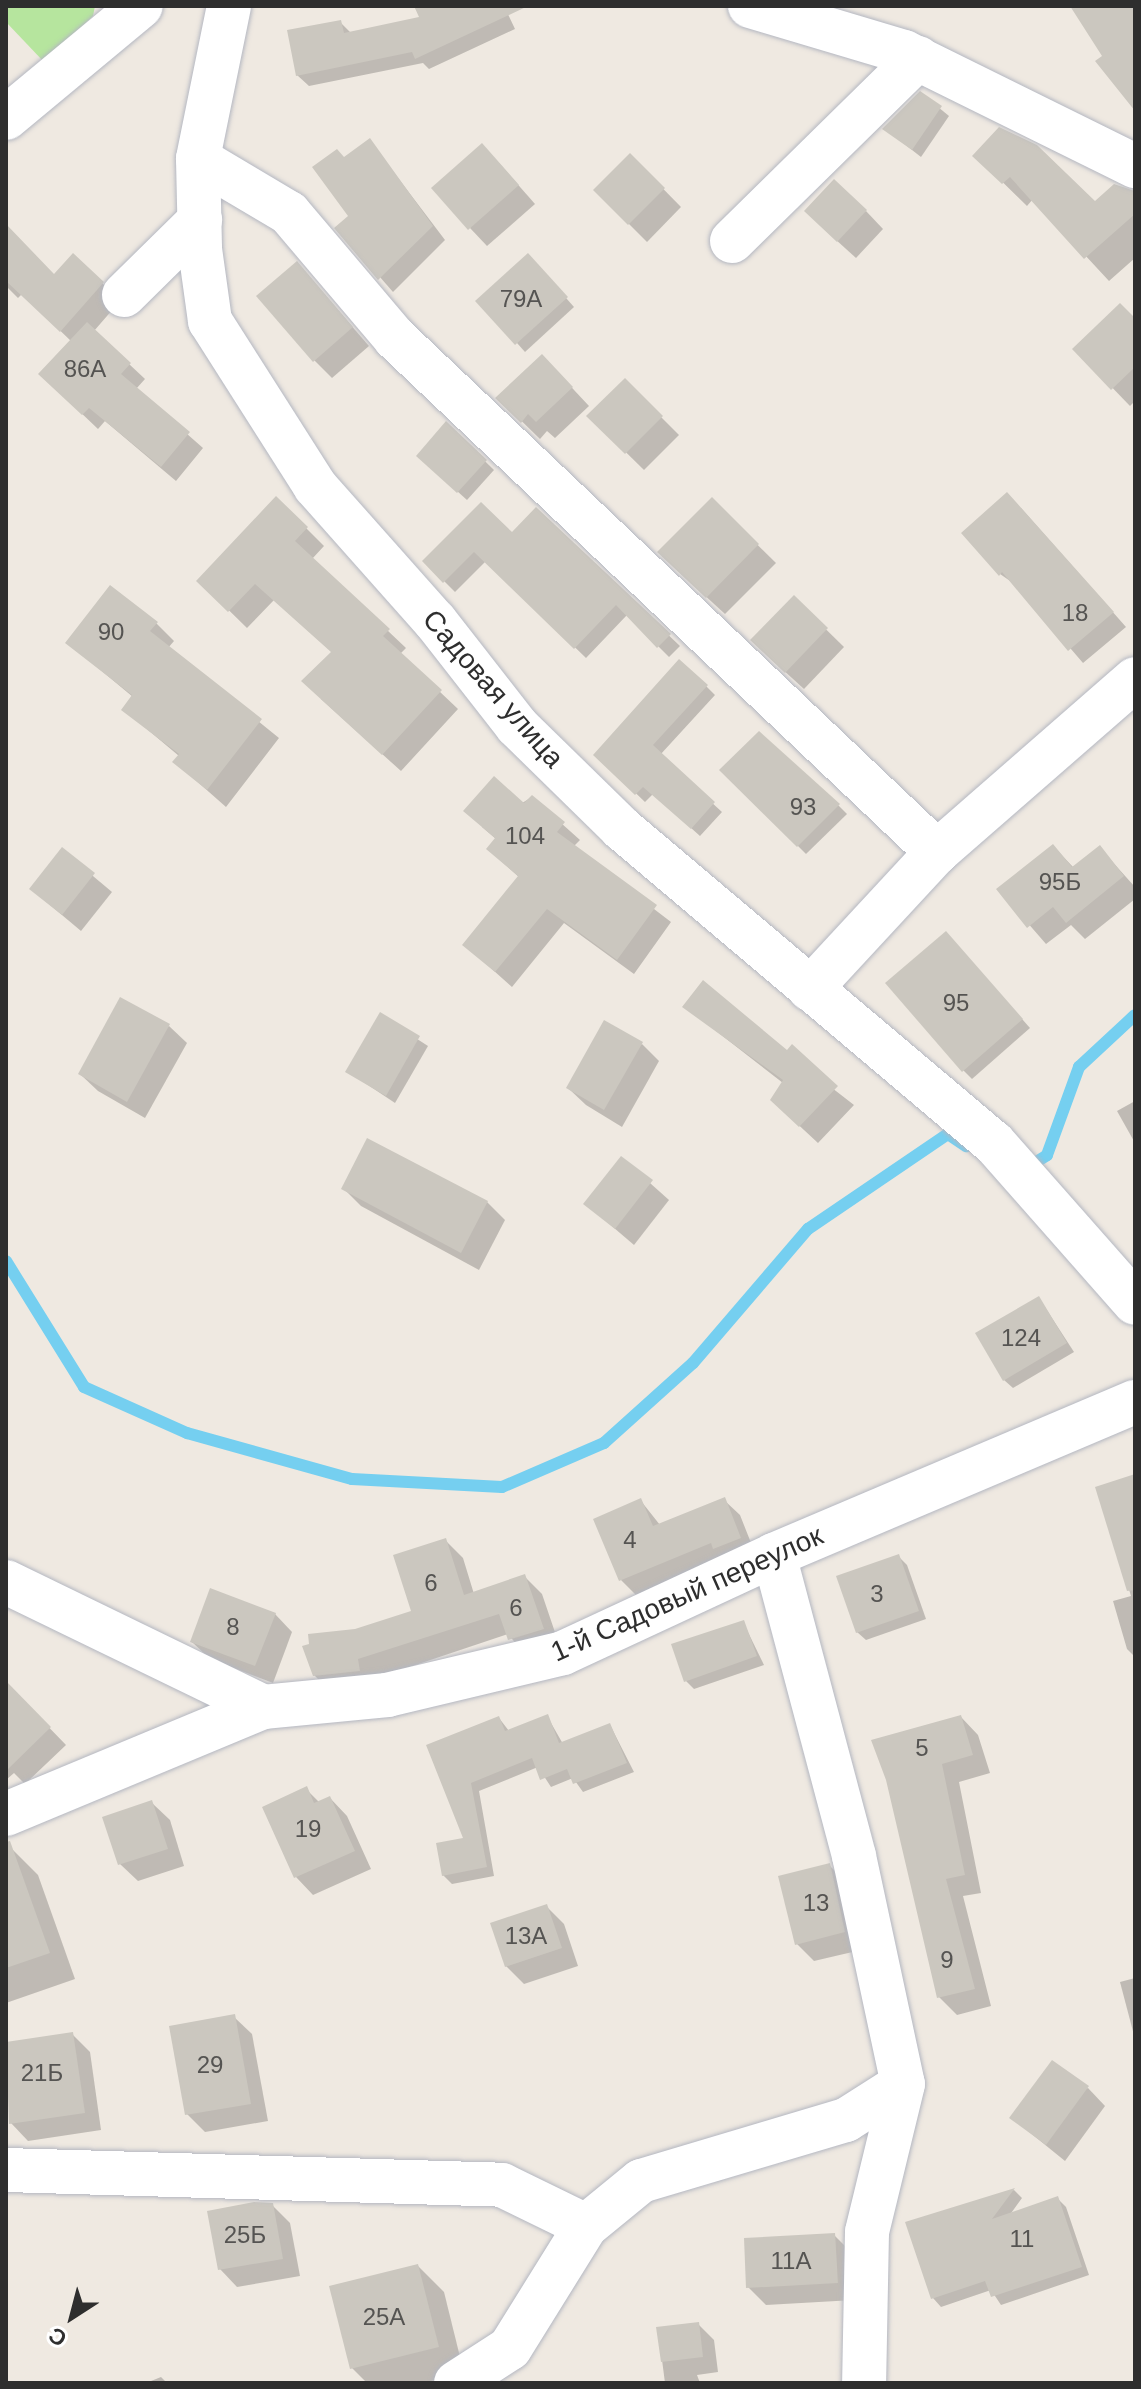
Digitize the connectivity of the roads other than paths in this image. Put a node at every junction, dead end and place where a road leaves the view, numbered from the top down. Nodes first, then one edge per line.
1 (141, 6) edge
2 (229, 6) edge
3 (750, 6) edge
4 (918, 58) junction
5 (6, 118) edge
6 (198, 159) junction
7 (1135, 166) edge
8 (200, 220) junction
9 (732, 241) dead end
10 (124, 295) dead end
11 (1135, 679) edge
12 (937, 852) junction
13 (810, 989) junction
14 (1135, 1303) edge
15 (1135, 1402) edge
16 (774, 1555) junction
17 (6, 1582) edge
18 (263, 1707) junction
19 (6, 1814) edge
20 (903, 2084) junction
21 (6, 2170) edge
22 (586, 2226) junction
23 (466, 2380) edge
24 (864, 2383) edge

1 - 5 street
2 - 6 street, Садовая улица
3 - 4 street
4 - 7 street
4 - 9 street
6 - 8 street, Садовая улица
6 - 12 street
8 - 10 street
8 - 13 street, Садовая улица
11 - 12 street
12 - 13 street
13 - 14 street, Садовая улица
15 - 16 street, 1-й Садовый переулок
16 - 18 street, 1-й Садовый переулок
16 - 20 street
17 - 18 street
18 - 19 street
20 - 22 street
20 - 24 street
21 - 22 street
22 - 23 street

